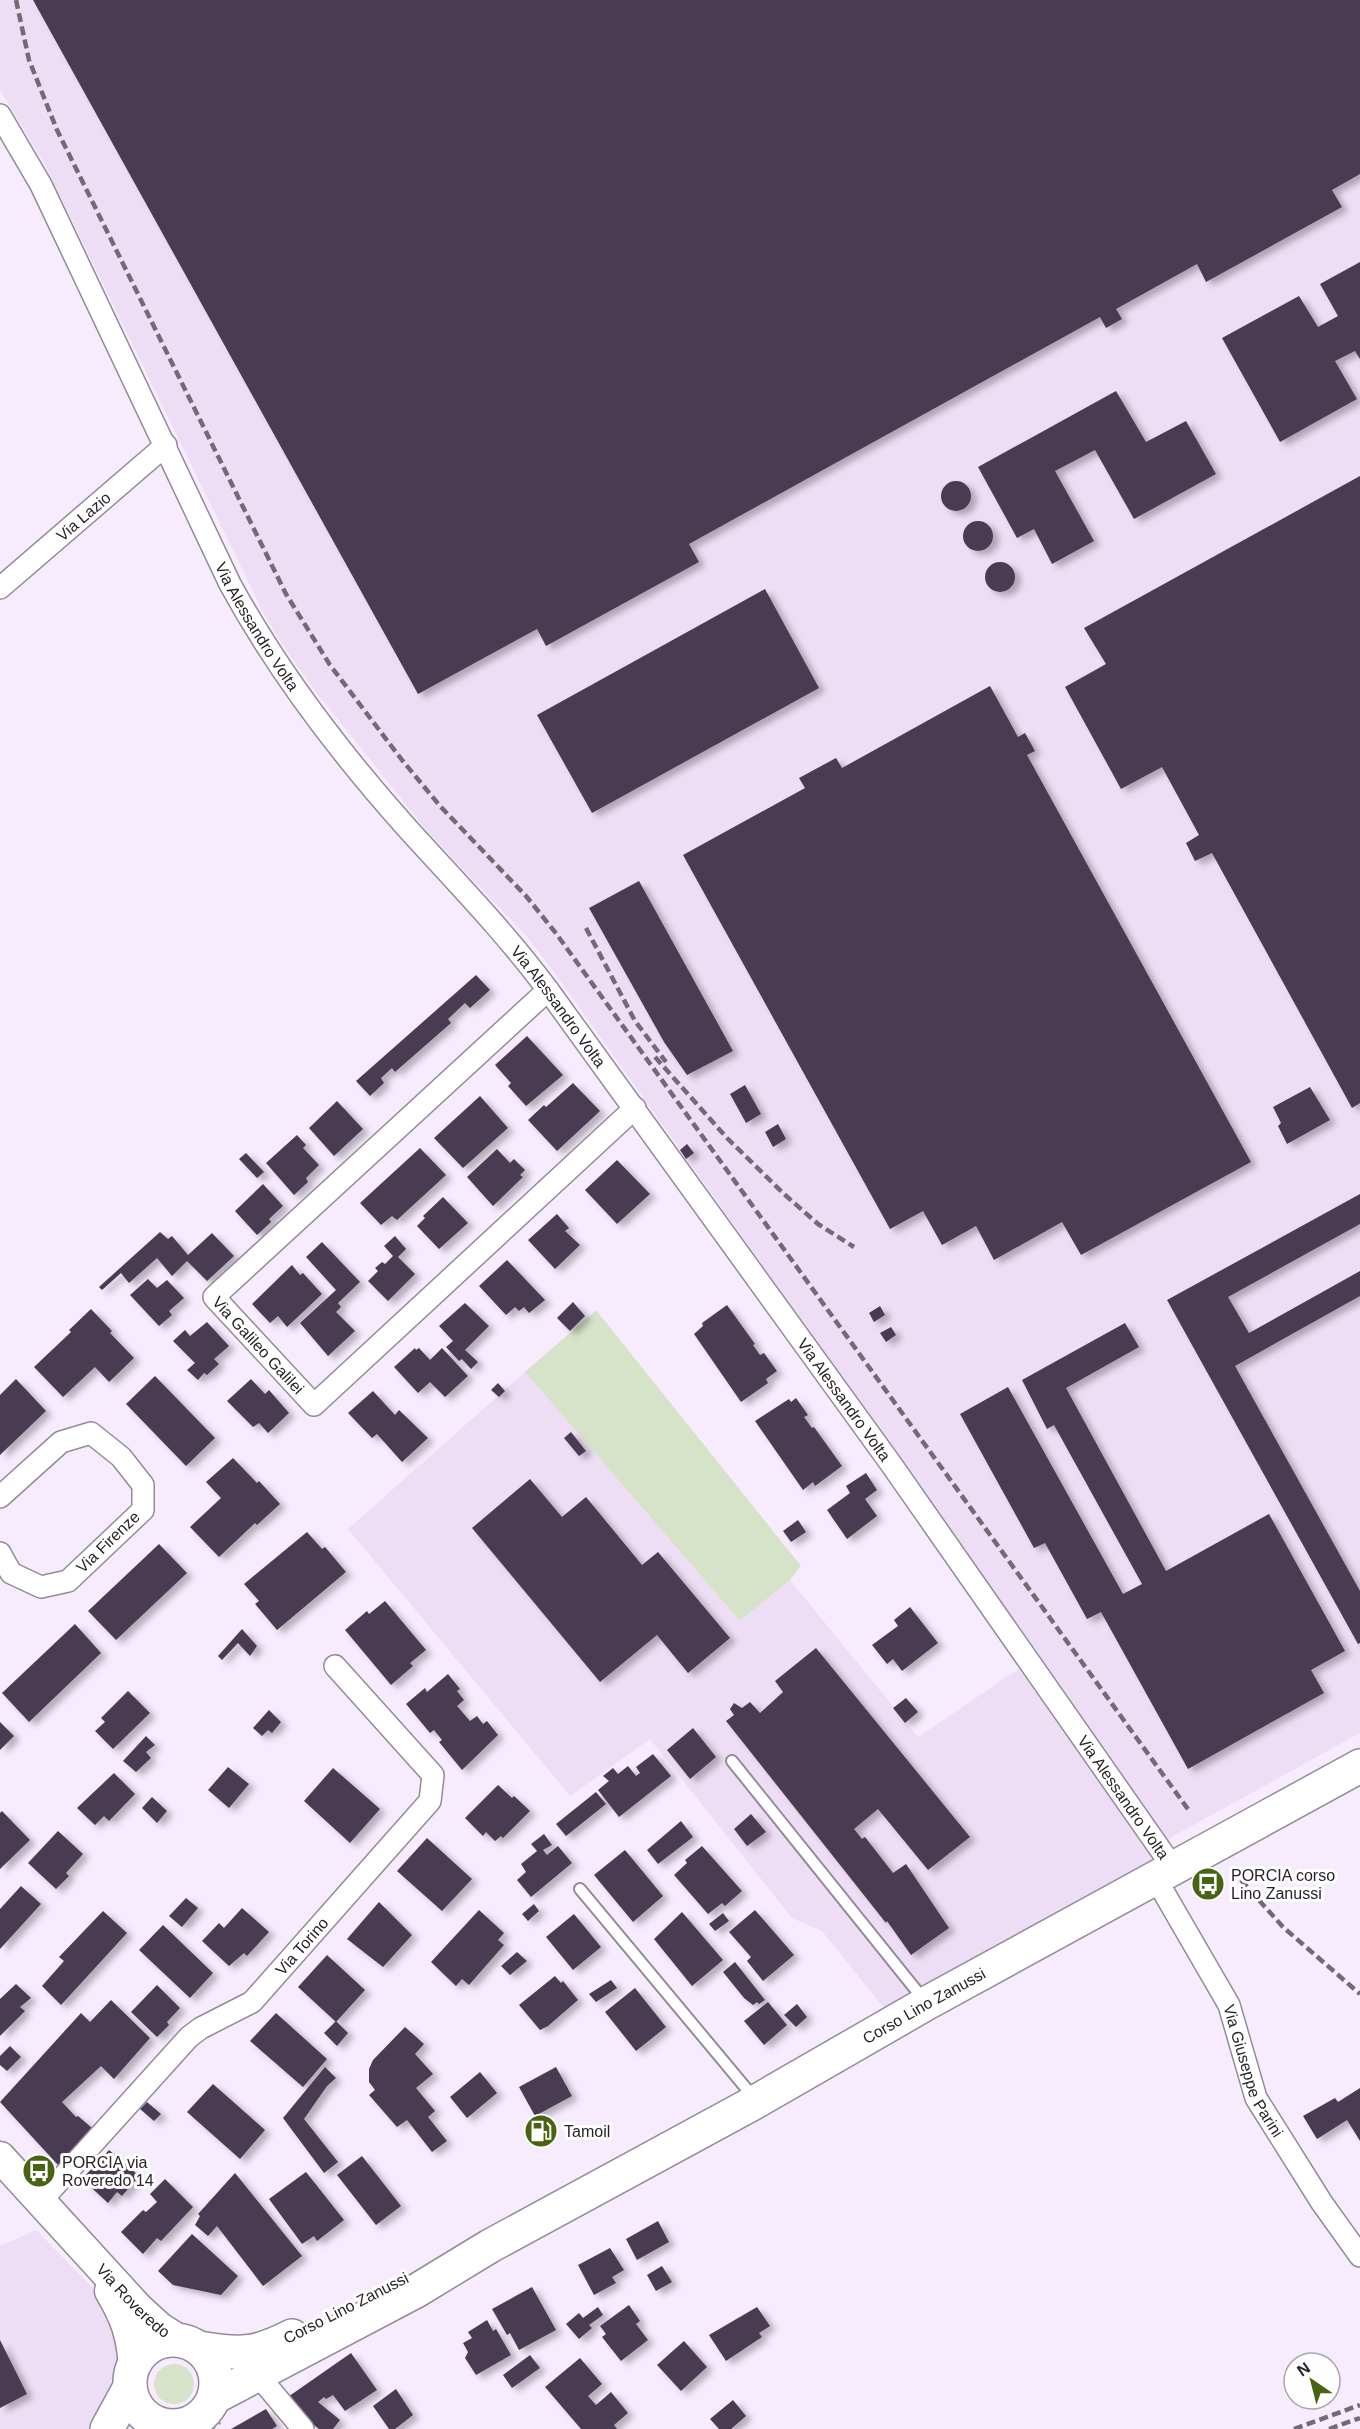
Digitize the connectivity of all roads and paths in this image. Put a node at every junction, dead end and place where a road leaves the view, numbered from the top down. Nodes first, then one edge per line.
1 (0, 115) edge
2 (166, 445) junction
3 (0, 588) edge
4 (548, 990) junction
5 (635, 1108) junction
6 (0, 1497) edge
7 (0, 1553) edge
8 (5, 1578) edge
9 (334, 1666) dead end
10 (732, 1761) dead end
11 (1360, 1766) edge
12 (1165, 1874) junction
13 (580, 1889) dead end
14 (927, 2003) junction
15 (757, 2101) junction
16 (0, 2157) edge
17 (41, 2200) junction
18 (490, 2246) junction
19 (1360, 2256) edge
20 (91, 2257) junction
21 (189, 2344) junction
22 (260, 2373) junction
23 (132, 2376) junction
24 (215, 2397) junction
25 (167, 2428) edge
26 (107, 2429) edge
27 (303, 2429) edge

1 - 2 street, Via Alessandro Volta
2 - 3 street, Via Lazio
2 - 4 street, Via Alessandro Volta
4 - 5 street, Via Alessandro Volta
4 - 5 street, Via Galileo Galilei
5 - 12 street, Via Alessandro Volta
6 - 8 street, Via Firenze
7 - 8 street, Via Firenze
9 - 17 street, Via Torino
10 - 14 lane
11 - 12 main road, Corso Lino Zanussi
12 - 14 main road, Corso Lino Zanussi
12 - 19 street, Via Giuseppe Parini
13 - 15 lane
14 - 15 main road, Corso Lino Zanussi
15 - 18 main road, Corso Lino Zanussi
16 - 17 main road, Via Roveredo
17 - 20 main road, Via Roveredo
18 - 21 main road, Corso Lino Zanussi
18 - 22 main road, Corso Lino Zanussi
20 - 21 main road, Via Roveredo
20 - 23 main road, Via Roveredo
21 - 23 main road
21 - 24 main road
22 - 24 main road, Corso Lino Zanussi
22 - 27 street
23 - 25 main road
23 - 26 main road
24 - 25 main road

